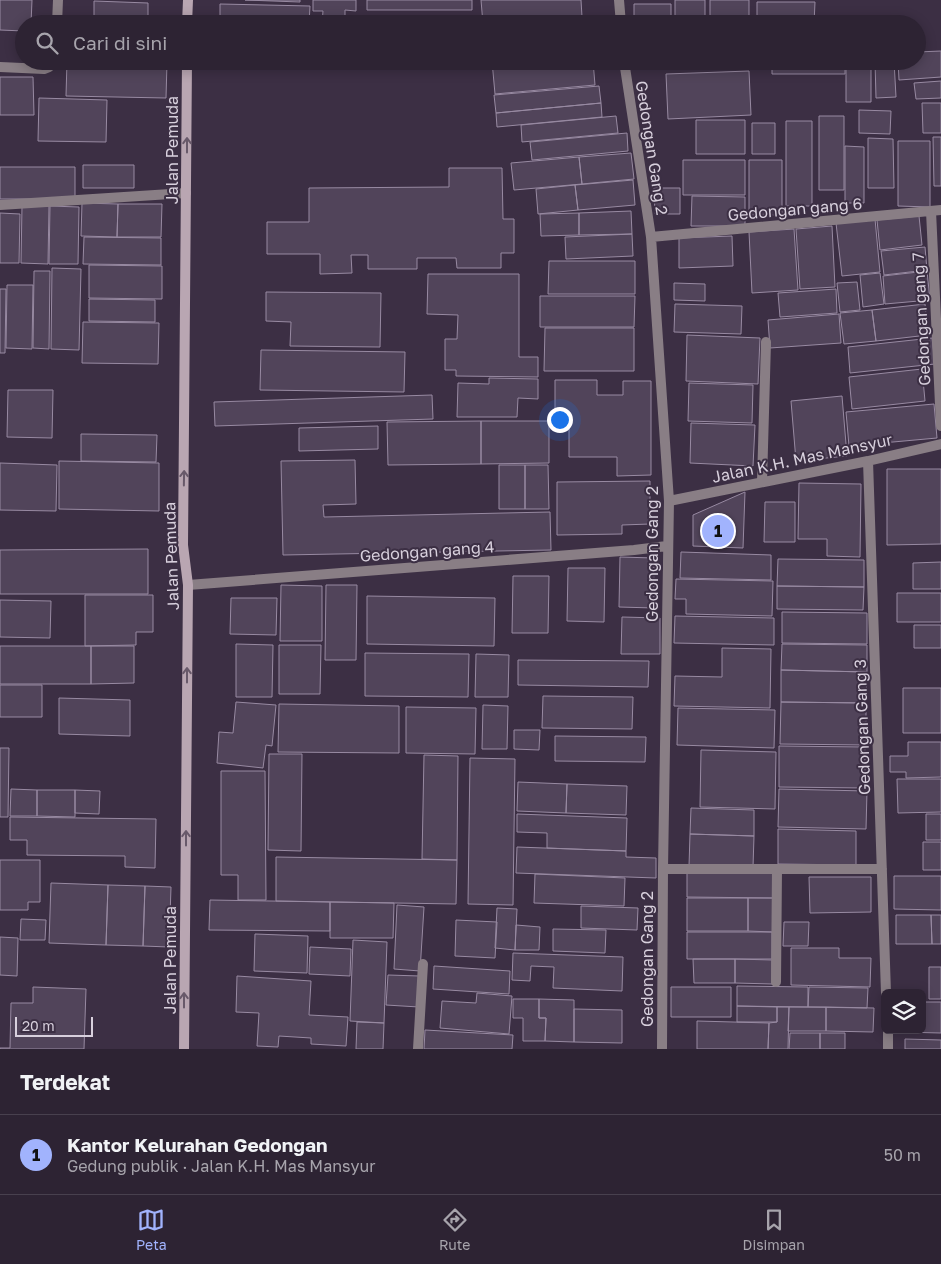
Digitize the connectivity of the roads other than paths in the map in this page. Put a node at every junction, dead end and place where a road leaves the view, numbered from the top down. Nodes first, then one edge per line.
1 (58, 0) edge
2 (188, 0) edge
3 (619, 0) edge
4 (57, 15) edge
5 (188, 15) edge
6 (620, 15) edge
7 (0, 67) edge
8 (15, 68) edge
9 (187, 70) edge
10 (625, 70) edge
11 (186, 194) junction
12 (0, 205) edge
13 (936, 210) edge
14 (651, 237) junction
15 (766, 342) dead end
16 (941, 426) edge
17 (941, 444) edge
18 (868, 461) junction
19 (762, 482) junction
20 (669, 501) junction
21 (667, 546) junction
22 (188, 585) junction
23 (882, 868) junction
24 (662, 869) junction
25 (777, 869) junction
26 (423, 964) dead end
27 (776, 982) dead end
28 (886, 989) edge
29 (888, 1034) edge
30 (184, 1049) edge
31 (418, 1049) edge
32 (662, 1049) edge
33 (888, 1049) edge

1 - 4 street
2 - 5 street
3 - 6 street
7 - 8 street
11 -> 9 street, Jalan Pemuda
10 - 14 street, Gedongan Gang 2
11 - 12 street
22 -> 11 street, Jalan Pemuda
13 - 14 street, Gedongan gang 6
13 - 16 street, Gedongan gang 7
14 - 20 street, Gedongan Gang 2
15 - 19 street
17 - 18 street, Jalan K.H. Mas Mansyur
18 - 19 street, Jalan K.H. Mas Mansyur
18 - 23 street, Gedongan Gang 3
19 - 20 street, Jalan K.H. Mas Mansyur
20 - 21 street, Gedongan Gang 2
21 - 22 street, Gedongan gang 4
21 - 24 street, Gedongan Gang 2
30 -> 22 street, Jalan Pemuda
23 - 25 street
23 - 28 street, Gedongan Gang 3
24 - 25 street
24 - 32 street, Gedongan Gang 2
25 - 27 street
26 - 31 street
29 - 33 street

